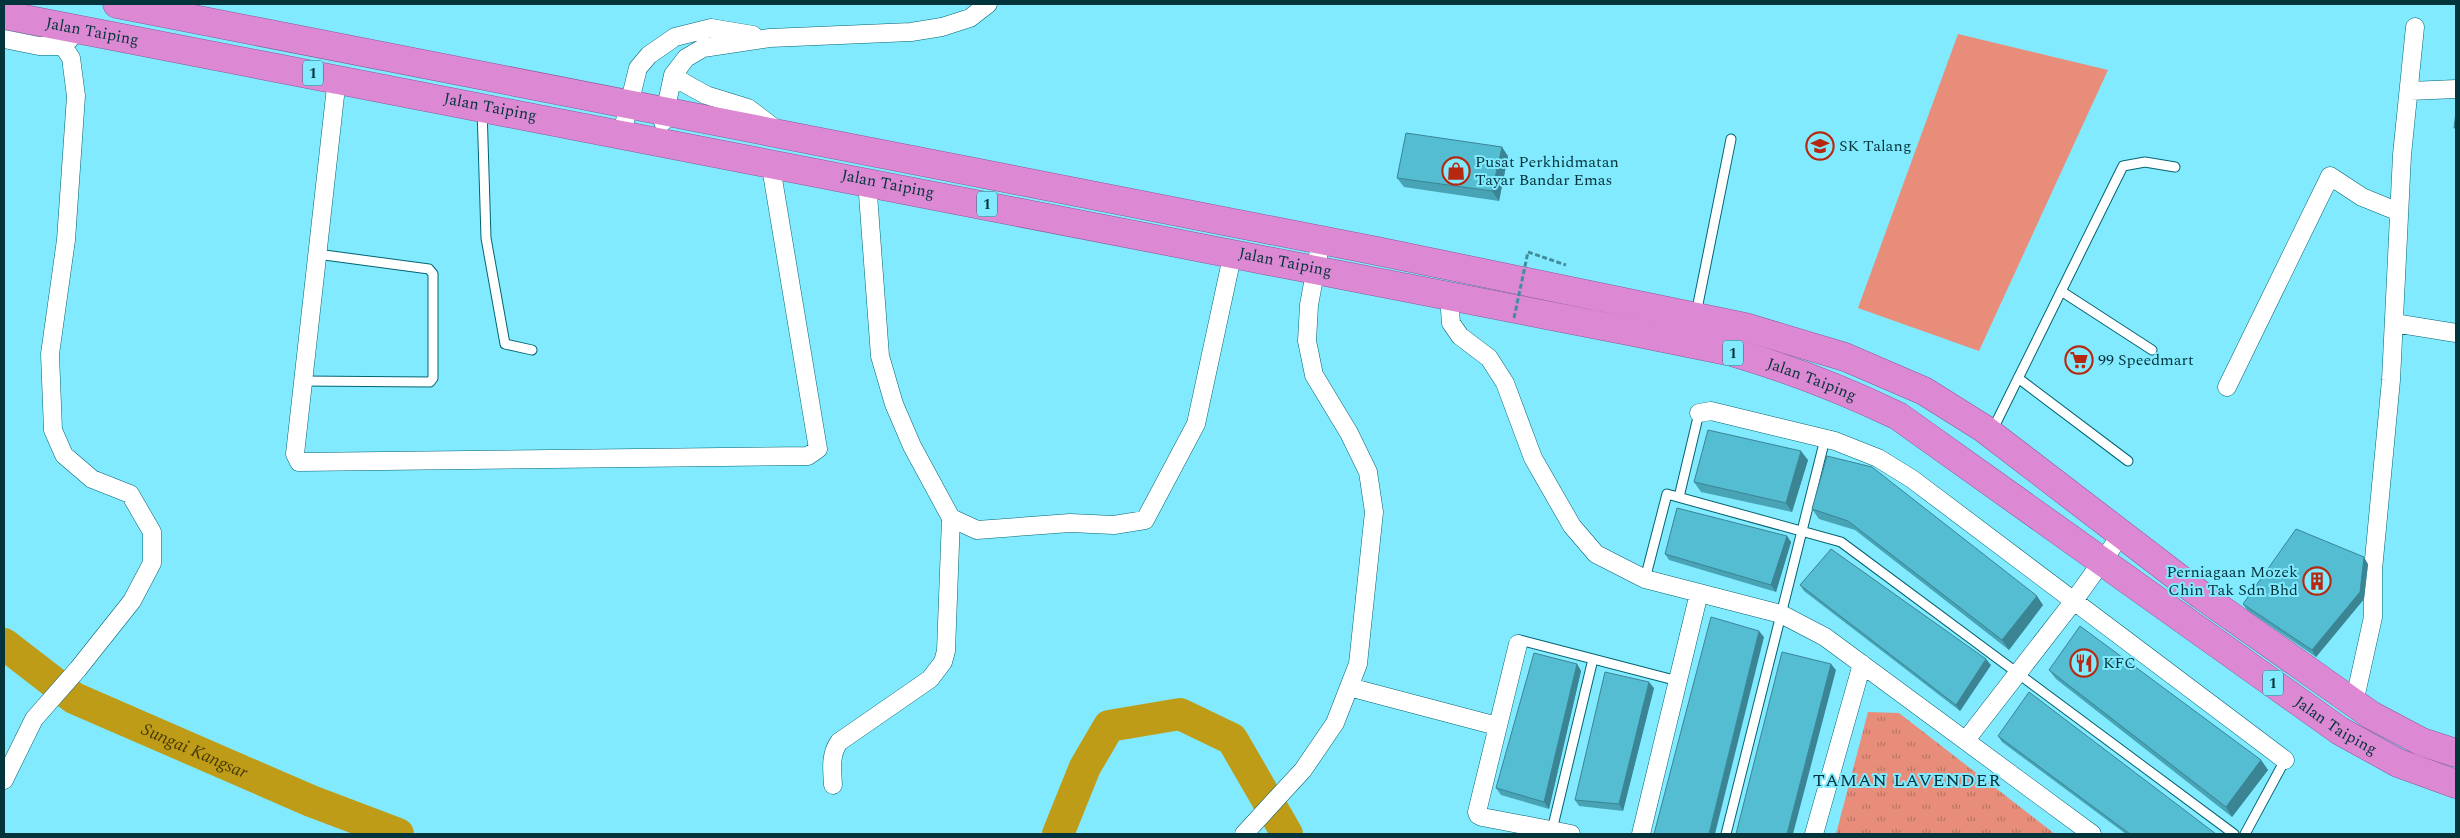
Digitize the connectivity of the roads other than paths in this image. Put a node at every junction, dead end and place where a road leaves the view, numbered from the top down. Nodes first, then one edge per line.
1 (117, 4) edge
2 (988, 4) edge
3 (4, 15) edge
4 (2415, 27) dead end
5 (4, 38) edge
6 (71, 38) junction
7 (770, 38) junction
8 (673, 74) junction
9 (337, 78) junction
10 (2456, 89) edge
11 (2410, 90) junction
12 (629, 104) junction
13 (482, 106) junction
14 (666, 111) junction
15 (622, 133) junction
16 (783, 134) junction
17 (1731, 139) dead end
18 (658, 140) junction
19 (770, 161) junction
20 (2175, 167) dead end
21 (867, 181) junction
22 (2399, 212) junction
23 (1321, 240) junction
24 (1233, 252) junction
25 (317, 254) junction
26 (1315, 268) junction
27 (2061, 291) junction
28 (1449, 296) junction
29 (2394, 323) junction
30 (1692, 330) junction
31 (2456, 333) edge
32 (532, 350) dead end
33 (2152, 350) dead end
34 (2018, 378) junction
35 (302, 381) junction
36 (2227, 386) dead end
37 (1699, 413) joint
38 (1991, 434) junction
39 (1825, 439) junction
40 (2128, 461) dead end
41 (1679, 497) junction
42 (951, 518) junction
43 (1802, 531) junction
44 (2121, 535) junction
45 (2102, 560) junction
46 (1645, 579) junction
47 (1699, 593) junction
48 (2073, 602) junction
49 (1781, 614) junction
50 (1518, 644) joint
51 (1593, 659) junction
52 (1862, 664) junction
53 (2018, 673) junction
54 (1678, 681) junction
55 (1349, 687) junction
56 (2354, 703) junction
57 (1497, 726) junction
58 (1966, 740) junction
59 (2456, 753) edge
60 (2284, 760) joint
61 (4, 780) edge
62 (2456, 784) edge
63 (833, 785) dead end
64 (1552, 830) junction
65 (1244, 833) edge
66 (1571, 834) edge
67 (1641, 834) edge
68 (1726, 834) edge
69 (1814, 834) edge
70 (2092, 834) edge
71 (2234, 834) edge
72 (2245, 834) edge

1 - 12 highway, Jalan Taiping / 1
2 - 7 street
3 - 6 highway, Jalan Taiping / 1
4 - 11 street
5 - 6 street
6 - 9 highway, Jalan Taiping / 1
6 - 61 street
7 - 8 street
7 - 12 street
8 - 14 street
8 - 16 street
9 - 13 highway, Jalan Taiping / 1
9 - 25 street
10 - 11 street
11 - 22 street
12 - 14 highway, Jalan Taiping / 1
12 - 15 street
13 - 15 highway, Jalan Taiping / 1
13 - 32 lane
14 - 16 highway, Jalan Taiping / 1
14 - 18 street
15 - 18 highway, Jalan Taiping / 1
16 - 23 highway, Jalan Taiping / 1
17 - 30 lane
18 - 19 highway, Jalan Taiping / 1
19 - 21 highway, Jalan Taiping / 1
19 - 35 street
20 - 27 lane
21 - 24 highway, Jalan Taiping / 1
21 - 42 street
22 - 29 street
22 - 36 street
23 - 26 street
23 - 30 highway, Jalan Taiping / 1
24 - 26 highway, Jalan Taiping / 1
24 - 42 street
25 - 35 street
25 - 35 lane
26 - 28 highway, Jalan Taiping / 1
26 - 55 street
27 - 33 lane
27 - 34 lane
28 - 30 highway, Jalan Taiping / 1
28 - 46 street
29 - 31 street
29 - 56 street
30 - 38 highway, Jalan Taiping / 1
30 - 45 highway, Jalan Taiping / 1
34 - 38 lane
34 - 40 lane
37 - 39 street
37 - 41 lane
38 - 44 highway, Jalan Taiping / 1
39 - 43 lane
39 - 48 street
41 - 43 lane
41 - 46 lane
42 - 63 street
43 - 49 lane
43 - 53 lane
44 - 45 street
44 - 56 highway, Jalan Taiping / 1
45 - 48 street
45 - 62 highway, Jalan Taiping / 1
46 - 47 street
47 - 49 street
47 - 54 street
48 - 53 street
48 - 60 street
49 - 52 street
49 - 68 lane
50 - 51 lane
50 - 57 street
51 - 54 lane
51 - 64 lane
52 - 58 street
52 - 69 street
53 - 58 street
53 - 71 lane
54 - 67 street
55 - 57 street
55 - 65 street
56 - 59 highway, Jalan Taiping / 1
57 - 64 street
58 - 70 street
60 - 72 lane
64 - 66 street

